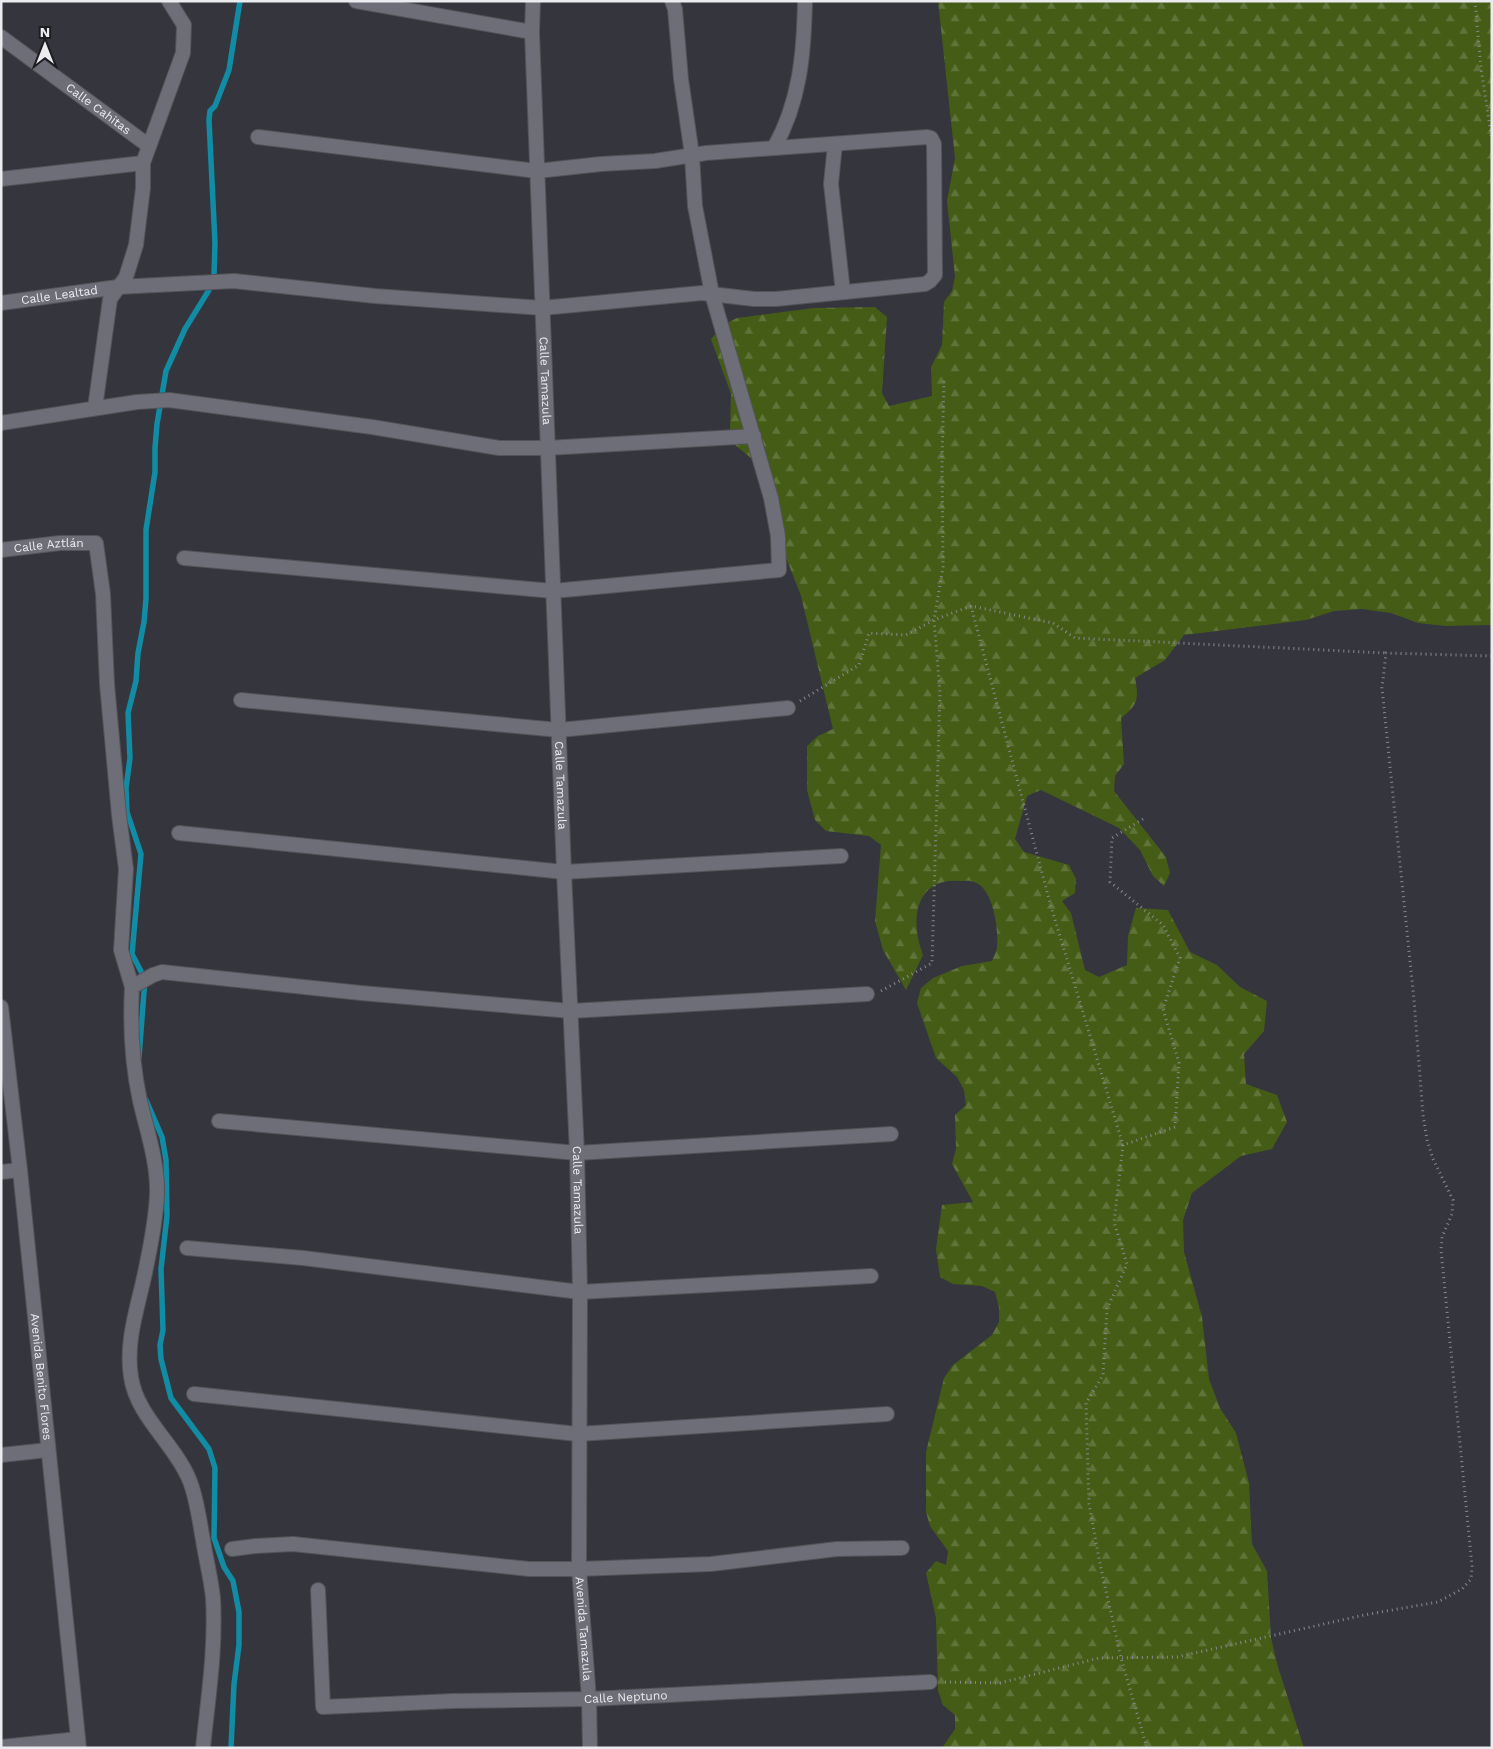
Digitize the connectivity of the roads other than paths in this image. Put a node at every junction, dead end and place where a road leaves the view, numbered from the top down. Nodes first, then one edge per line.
1 (169, 1) edge
2 (356, 1) edge
3 (533, 1) edge
4 (672, 1) edge
5 (805, 1) edge
6 (532, 32) junction
7 (1, 36) edge
8 (19, 49) junction
9 (1, 52) edge
10 (258, 137) dead end
11 (835, 144) junction
12 (149, 146) junction
13 (774, 148) junction
14 (692, 156) junction
15 (143, 163) junction
16 (537, 171) junction
17 (1, 179) edge
18 (118, 287) junction
19 (843, 292) junction
20 (712, 294) junction
21 (1, 303) edge
22 (542, 308) junction
23 (96, 408) junction
24 (1, 423) edge
25 (754, 436) junction
26 (547, 448) junction
27 (1, 550) edge
28 (184, 558) dead end
29 (553, 590) junction
30 (241, 700) dead end
31 (788, 708) road end
32 (559, 730) junction
33 (180, 833) dead end
34 (842, 856) dead end
35 (564, 872) junction
36 (132, 987) junction
37 (867, 994) road end
38 (1, 1007) edge
39 (571, 1011) junction
40 (219, 1122) dead end
41 (891, 1134) dead end
42 (577, 1153) junction
43 (20, 1170) junction
44 (1, 1172) edge
45 (187, 1248) dead end
46 (871, 1276) dead end
47 (580, 1292) junction
48 (194, 1394) dead end
49 (887, 1414) dead end
50 (578, 1434) junction
51 (48, 1450) junction
52 (1, 1455) edge
53 (902, 1548) dead end
54 (232, 1549) dead end
55 (579, 1569) junction
56 (318, 1590) dead end
57 (930, 1682) road end
58 (589, 1699) junction
59 (79, 1743) edge
60 (1, 1746) edge
61 (203, 1748) edge
62 (590, 1748) edge

1 - 12 street
2 - 6 street
3 - 6 street, Calle Tamazula
4 - 14 street
5 - 13 street
6 - 16 street, Calle Tamazula
7 - 8 street, Calle Cahitas
8 - 9 street
8 - 12 street, Calle Cahitas
10 - 16 street, Calle Lealtad
11 - 13 street, Calle Lealtad
11 - 19 street
11 - 19 street, Calle Lealtad
12 - 15 street
13 - 14 street, Calle Lealtad
14 - 16 street, Calle Lealtad
14 - 20 street
15 - 17 street
15 - 18 street
16 - 22 street, Calle Tamazula
18 - 21 street, Calle Lealtad
18 - 22 street, Calle Lealtad
18 - 23 street
19 - 20 street, Calle Lealtad
20 - 22 street, Calle Lealtad
20 - 25 street
22 - 26 street, Calle Tamazula
23 - 24 street
23 - 26 street
25 - 26 street
25 - 29 street
26 - 29 street, Calle Tamazula
27 - 36 street, Calle Aztlán
28 - 29 street
29 - 32 street, Calle Tamazula
30 - 32 street
31 - 32 street
32 - 35 street, Calle Tamazula
33 - 35 street
34 - 35 street
35 - 39 street, Calle Tamazula
36 - 39 street
36 - 61 street
37 - 39 street
38 - 43 street, Avenida Benito Flores
39 - 42 street, Calle Tamazula
40 - 42 street
41 - 42 street
42 - 47 street, Calle Tamazula
43 - 44 street
43 - 51 street, Avenida Benito Flores
45 - 47 street
46 - 47 street
47 - 50 street, Calle Tamazula
48 - 50 street
49 - 50 street
50 - 55 street, Calle Tamazula
51 - 52 street
51 - 59 street, Avenida Benito Flores
53 - 55 street
54 - 55 street
55 - 58 street, Avenida Tamazula
56 - 58 street, Calle Neptuno
57 - 58 street, Calle Neptuno
58 - 62 street, Avenida Tamazula
59 - 60 street

